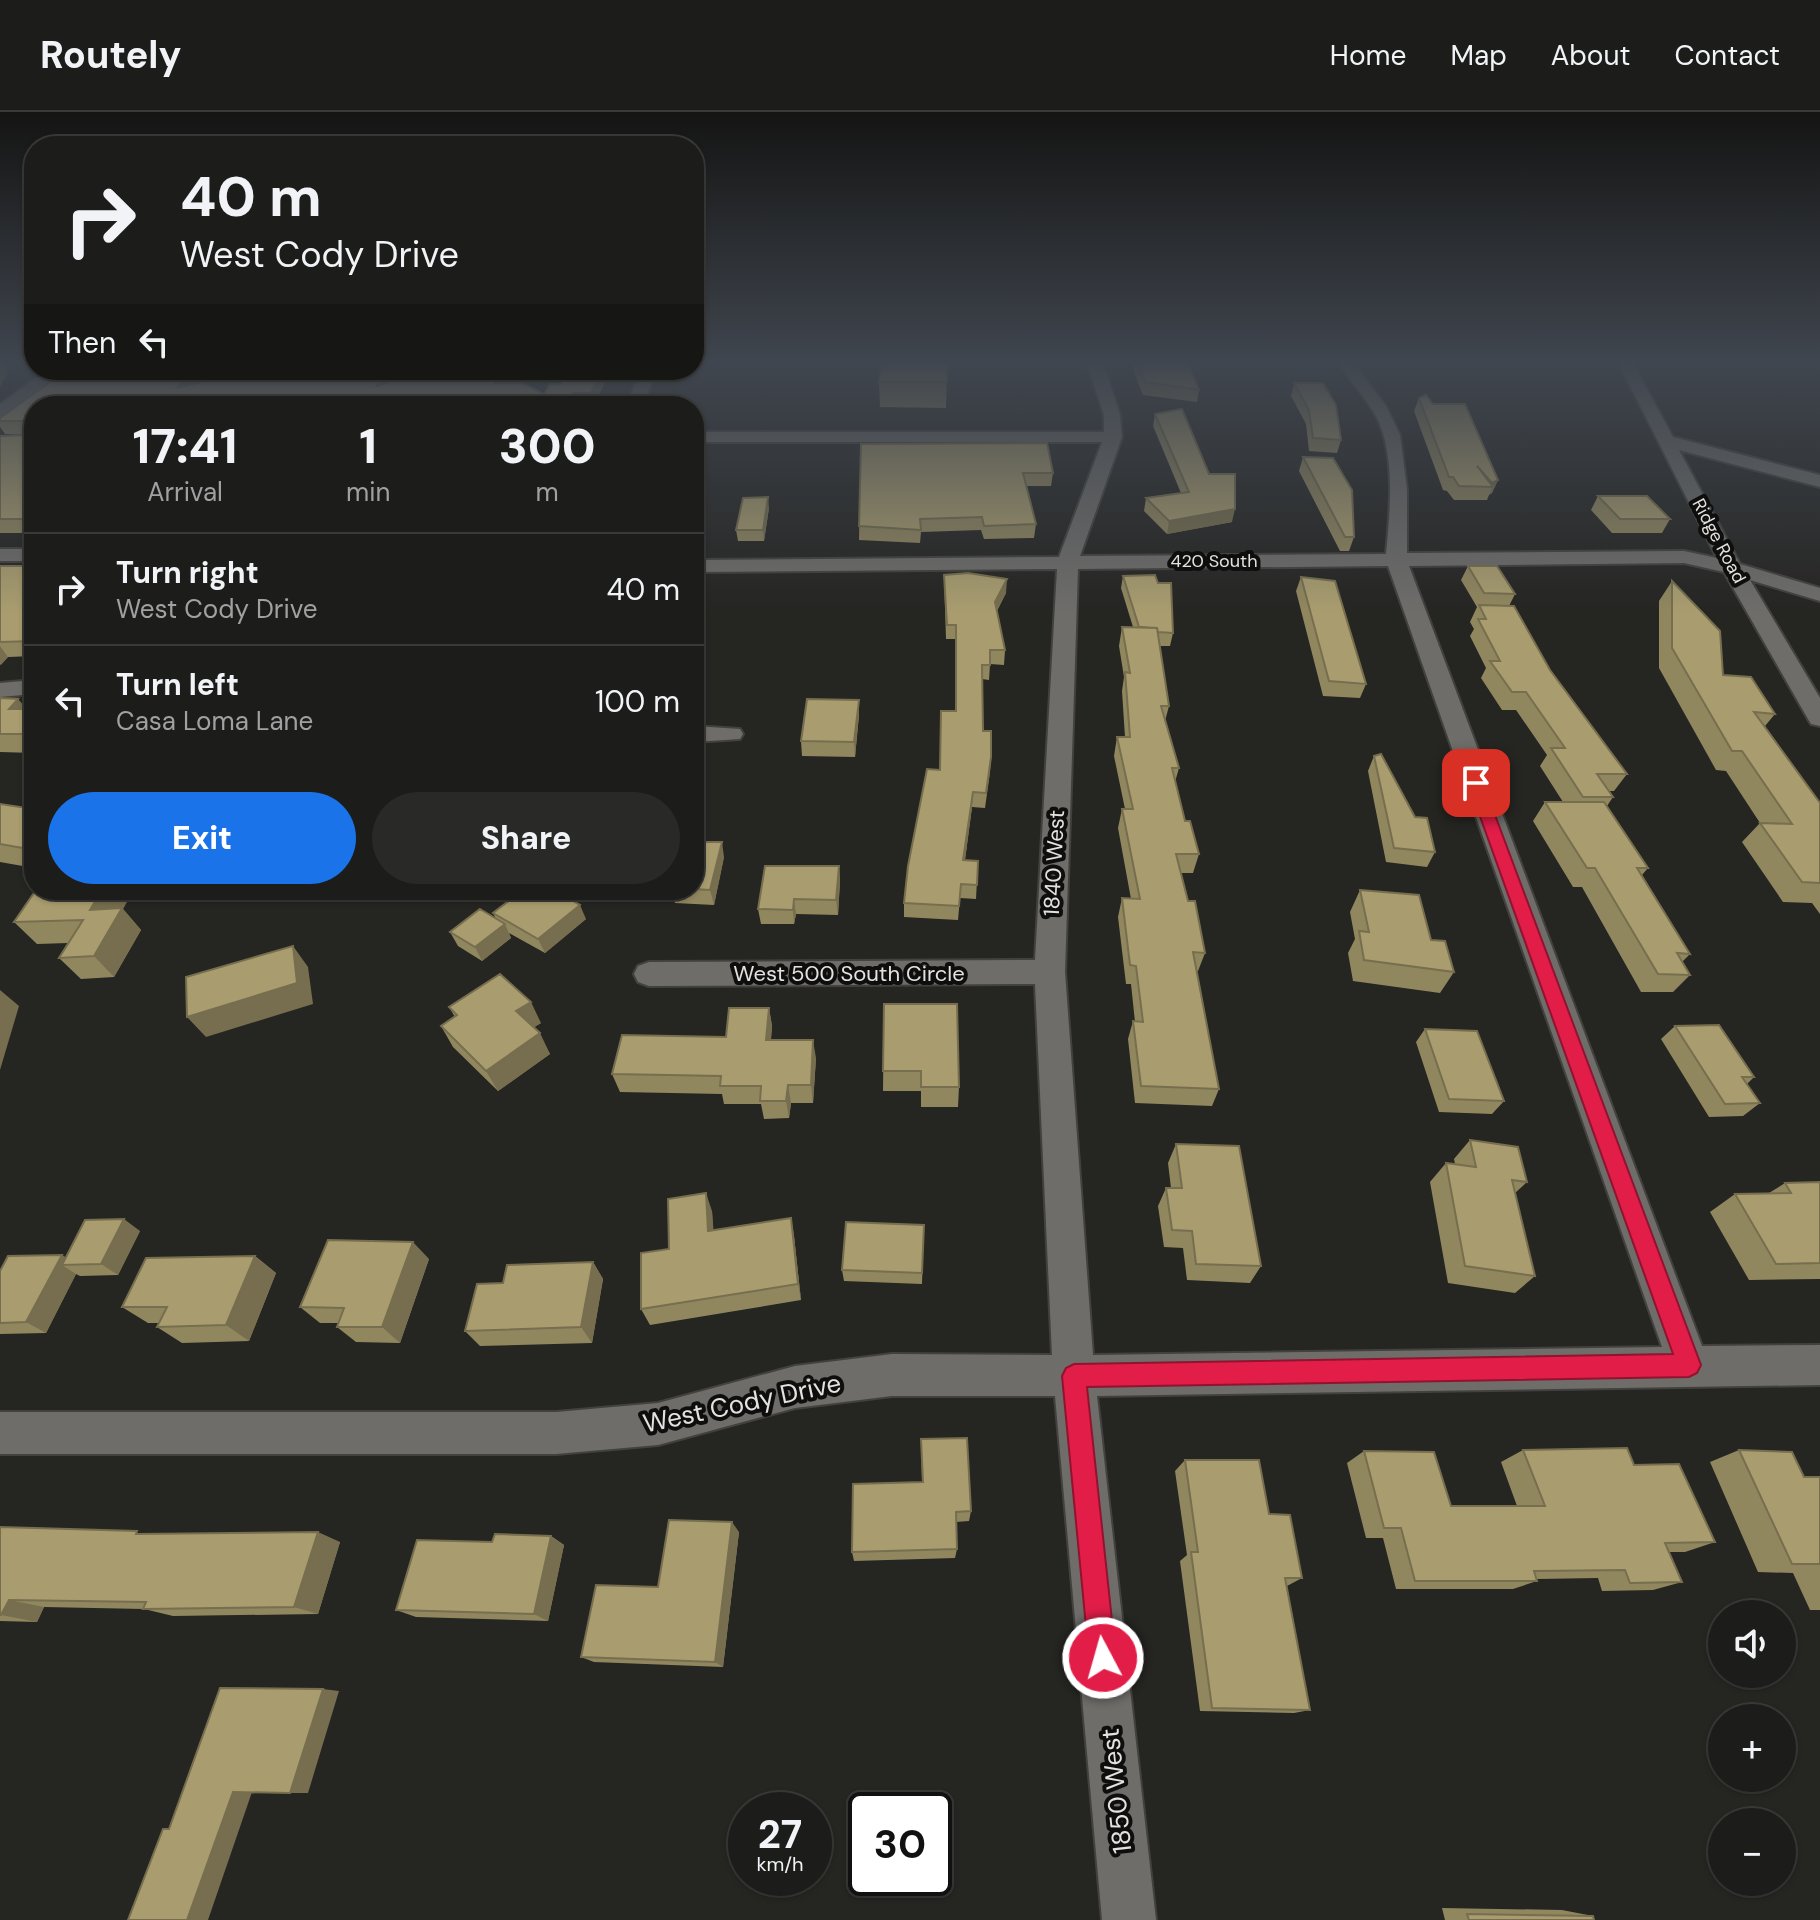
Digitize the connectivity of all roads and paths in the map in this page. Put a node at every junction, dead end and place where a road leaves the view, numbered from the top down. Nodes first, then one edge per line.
1 (1110, 444) edge
2 (1393, 444) edge
3 (1668, 444) edge
4 (1679, 444) edge
5 (1820, 481) edge
6 (0, 555) edge
7 (24, 555) edge
8 (1396, 559) junction
9 (1068, 561) junction
10 (704, 566) edge
11 (1732, 568) junction
12 (1820, 595) edge
13 (24, 688) edge
14 (0, 690) edge
15 (1820, 719) edge
16 (704, 734) edge
17 (731, 734) dead end
18 (1050, 972) junction
19 (649, 974) dead end
20 (1689, 1365) junction
21 (1820, 1365) edge
22 (1074, 1376) junction
23 (0, 1433) edge
24 (1129, 1920) edge

1 - 9 street, 1840 West
2 - 8 street
3 - 11 street, Ridge Road
4 - 5 street
6 - 7 street
8 - 9 street, 420 South
8 - 11 street, 420 South
8 - 20 street
9 - 10 street, 420 South
9 - 18 street, 1840 West
11 - 12 street, 420 South
11 - 15 street, Ridge Road
13 - 14 street
16 - 17 street
18 - 19 street, West 500 South Circle
18 - 22 street, 1840 West
20 - 21 street, West Cody Drive
20 - 22 street, West Cody Drive
22 - 23 street, West Cody Drive
22 - 24 street, 1850 West

